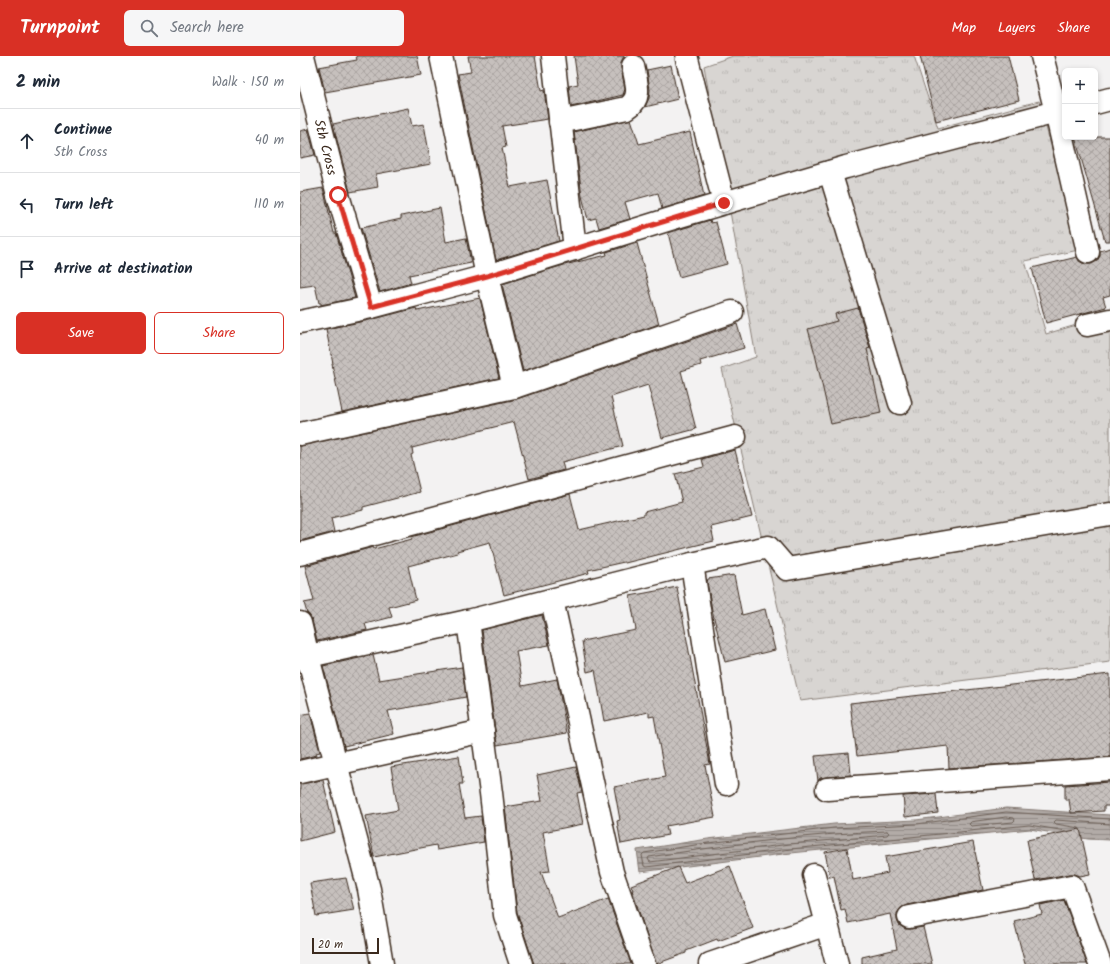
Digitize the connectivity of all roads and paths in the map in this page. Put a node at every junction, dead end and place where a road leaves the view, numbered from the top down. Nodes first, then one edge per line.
1 (303, 56) edge
2 (441, 56) edge
3 (553, 56) edge
4 (1042, 56) edge
5 (686, 59) dead end
6 (633, 66) dead end
7 (1110, 99) edge
8 (1098, 102) edge
9 (1060, 111) edge
10 (560, 122) junction
11 (830, 172) junction
12 (724, 203) junction
13 (575, 249) junction
14 (1088, 252) dead end
15 (487, 276) junction
16 (371, 307) junction
17 (732, 312) dead end
18 (1110, 320) edge
19 (300, 322) edge
20 (1087, 325) dead end
21 (514, 387) junction
22 (900, 403) dead end
23 (300, 434) edge
24 (735, 437) dead end
25 (1110, 514) edge
26 (300, 554) edge
27 (692, 564) junction
28 (552, 600) junction
29 (468, 621) junction
30 (300, 623) edge
31 (304, 658) edge
32 (483, 731) junction
33 (337, 764) junction
34 (1110, 769) edge
35 (300, 772) edge
36 (726, 784) dead end
37 (827, 789) dead end
38 (814, 875) dead end
39 (909, 917) dead end
40 (827, 924) junction
41 (382, 964) edge
42 (521, 964) edge
43 (644, 964) edge
44 (710, 964) edge
45 (837, 964) edge
46 (1100, 964) edge

1 - 16 street, 5th Cross
2 - 15 street
3 - 10 street
4 - 9 street
5 - 12 street
6 - 10 street
7 - 8 street
9 - 11 street
9 - 14 street
10 - 13 street
11 - 12 street
11 - 22 street
12 - 13 street
13 - 15 street
15 - 16 street
15 - 21 street
16 - 19 street
17 - 21 street
18 - 20 street
21 - 23 street
24 - 26 street
25 - 27 street
27 - 28 street
27 - 36 street
28 - 29 street
28 - 43 street
29 - 31 street
29 - 32 street
30 - 31 street
31 - 33 street
32 - 33 street
32 - 42 street
33 - 35 street
33 - 41 street
34 - 37 street
38 - 40 street
39 - 46 street
40 - 44 street
40 - 45 street

